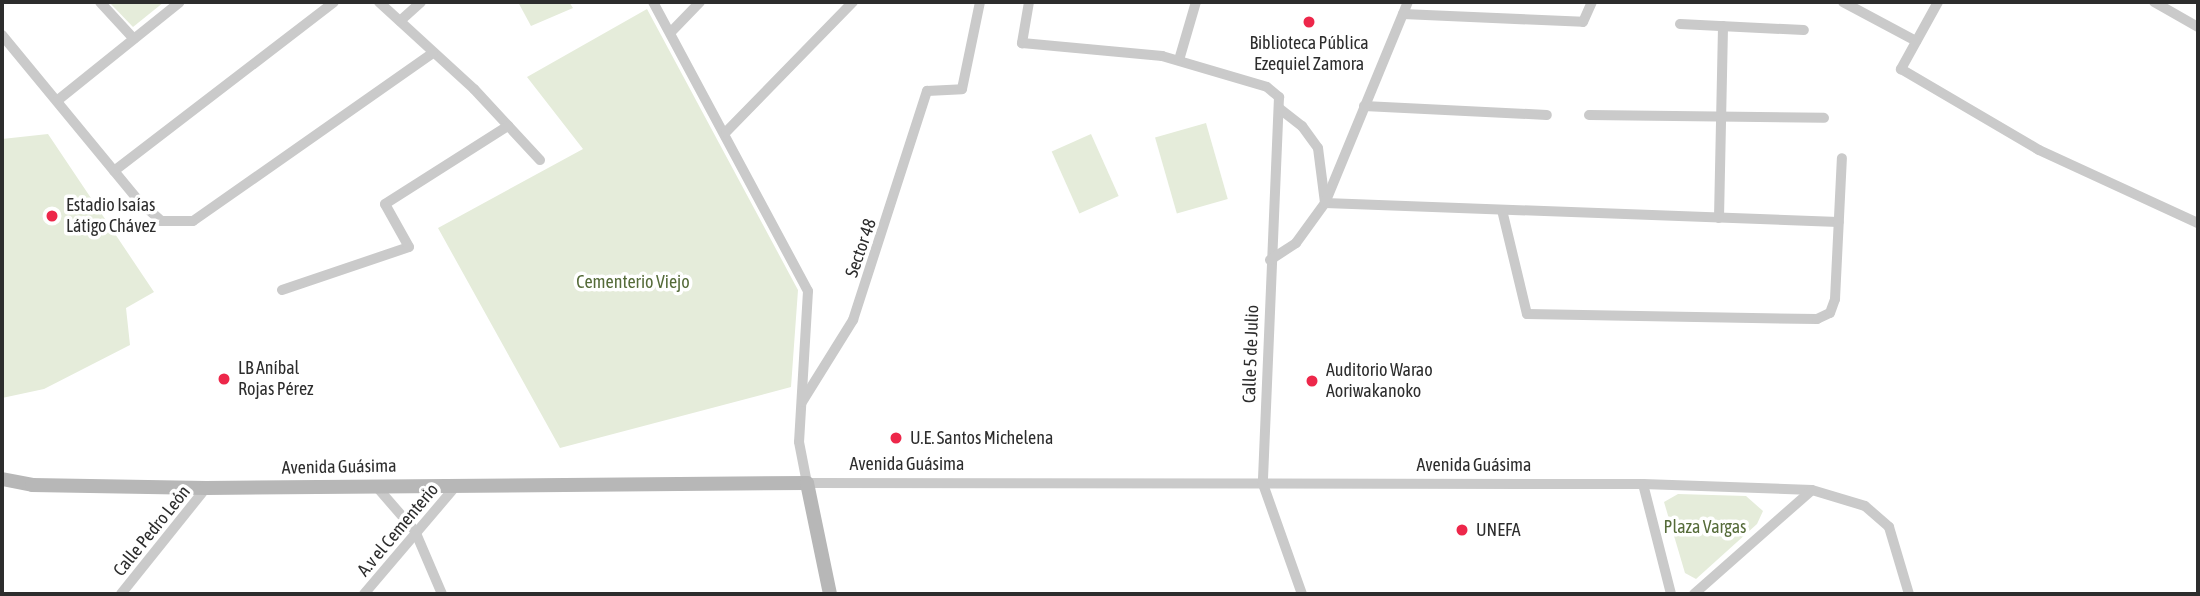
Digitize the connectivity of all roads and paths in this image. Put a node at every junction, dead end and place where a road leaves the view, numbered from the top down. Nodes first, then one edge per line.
1 (100, 2) edge
2 (180, 2) edge
3 (334, 2) edge
4 (379, 2) edge
5 (421, 2) edge
6 (653, 2) edge
7 (700, 2) edge
8 (853, 2) edge
9 (980, 2) edge
10 (1029, 2) edge
11 (1196, 2) edge
12 (1408, 2) edge
13 (1592, 2) edge
14 (1843, 2) edge
15 (1938, 2) edge
16 (2154, 2) edge
17 (1403, 14) junction
18 (400, 21) junction
19 (1680, 24) dead end
20 (1723, 26) junction
21 (2198, 27) edge
22 (1804, 30) dead end
23 (671, 32) junction
24 (2, 35) edge
25 (134, 38) junction
26 (1916, 41) junction
27 (433, 53) junction
28 (1179, 60) junction
29 (58, 100) junction
30 (1364, 106) junction
31 (1280, 109) junction
32 (1547, 115) dead end
33 (1589, 115) dead end
34 (1721, 115) junction
35 (1824, 118) dead end
36 (508, 126) junction
37 (726, 132) junction
38 (1842, 158) dead end
39 (540, 160) dead end
40 (114, 171) junction
41 (1325, 203) junction
42 (1502, 210) junction
43 (1719, 218) junction
44 (1839, 222) junction
45 (2198, 223) edge
46 (1270, 260) junction
47 (282, 290) dead end
48 (801, 404) junction
49 (2, 479) edge
50 (807, 483) junction
51 (1263, 484) junction
52 (1643, 484) junction
53 (376, 486) junction
54 (456, 486) junction
55 (206, 488) junction
56 (1812, 490) junction
57 (415, 531) junction
58 (121, 594) edge
59 (364, 594) edge
60 (442, 594) edge
61 (830, 594) edge
62 (1302, 594) edge
63 (1671, 594) edge
64 (1694, 594) edge
65 (1909, 594) edge

1 - 25 street
2 - 25 street
3 - 40 street
4 - 18 street
5 - 18 street
6 - 23 street
7 - 23 street
8 - 37 street
9 - 48 street, Sector 48
10 - 28 street
11 - 28 street
12 - 17 street
13 - 17 street
14 - 26 street
15 - 26 street
16 - 21 street
17 - 30 street
18 - 27 street
19 - 20 street
20 - 22 street
20 - 34 street
23 - 37 street
24 - 29 street
25 - 29 street
26 - 45 street
27 - 36 street
27 - 40 street
28 - 31 street
29 - 40 street
30 - 32 street
30 - 41 street
31 - 41 street
31 - 46 street, Calle 5 de Julio
33 - 34 street
34 - 35 street
34 - 43 street
36 - 39 street
36 - 47 street
37 - 48 street
38 - 44 street
41 - 42 street
41 - 46 street
42 - 43 street
42 - 44 street
43 - 44 street
46 - 51 street, Calle 5 de Julio
48 - 50 street
49 - 55 main road, Avenida Guásima
50 - 51 street, Avenida Guásima
50 - 54 main road, Avenida Guásima
50 - 61 main road
51 - 52 street, Avenida Guásima
51 - 62 street, Calle 5 de Julio
52 - 56 street, Avenida Guásima
52 - 63 street
53 - 54 main road, Avenida Guásima
53 - 55 main road, Avenida Guásima
53 - 57 street
54 - 57 street, A.v el Cementerio
55 - 58 street, Calle Pedro León
56 - 64 street
56 - 65 street, Avenida Guásima
57 - 59 street, A.v el Cementerio
57 - 60 street

